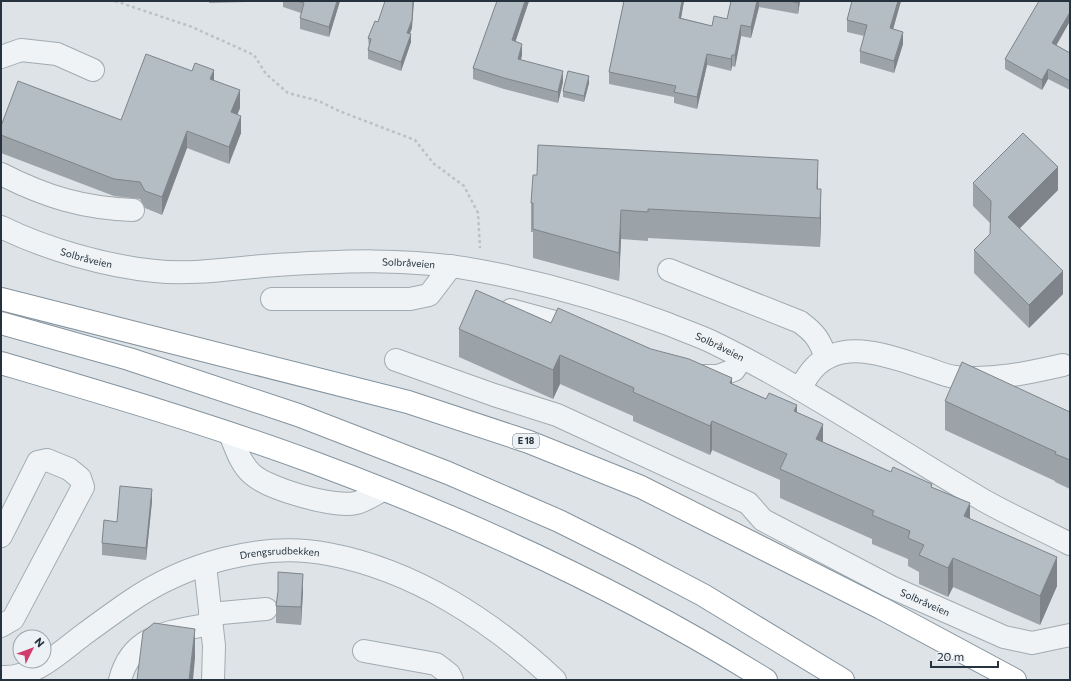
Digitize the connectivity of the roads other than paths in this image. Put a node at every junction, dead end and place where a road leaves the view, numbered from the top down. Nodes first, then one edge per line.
1 (1, 56) edge
2 (93, 70) dead end
3 (1, 174) edge
4 (133, 210) dead end
5 (1, 227) edge
6 (450, 266) junction
7 (669, 270) dead end
8 (1, 299) edge
9 (272, 299) dead end
10 (502, 308) edge
11 (1, 322) edge
12 (596, 340) edge
13 (742, 358) junction
14 (826, 358) junction
15 (396, 360) dead end
16 (1, 363) edge
17 (1063, 365) dead end
18 (678, 372) edge
19 (800, 389) junction
20 (230, 434) junction
21 (383, 490) junction
22 (1, 536) edge
23 (1070, 544) edge
24 (205, 565) junction
25 (266, 609) dead end
26 (210, 619) junction
27 (1, 626) edge
28 (1070, 635) edge
29 (364, 651) dead end
30 (38, 674) edge
31 (1, 677) edge
32 (120, 680) edge
33 (212, 680) edge
34 (452, 680) edge
35 (555, 680) edge
36 (766, 680) edge
37 (843, 680) edge
38 (1015, 680) edge

1 - 2 street
3 - 4 street
5 - 6 street, Solbråveien
6 - 9 street
6 - 13 street, Solbråveien
7 - 14 street
8 - 38 highway, E 18
10 - 12 street
11 - 37 highway
13 - 18 street
13 - 19 street, Solbråveien
14 - 17 street
14 - 19 street
15 - 28 street, Solbråveien
16 - 20 highway
19 - 23 street, Solbråveien
20 - 21 highway
20 - 21 street
21 - 36 highway
22 - 27 street
24 - 26 street
24 - 30 street, Drengsrudbekken
24 - 35 street, Drengsrudbekken
25 - 26 street
26 - 32 street
26 - 33 street
29 - 34 street
30 - 31 street, Drengsrudbekken

